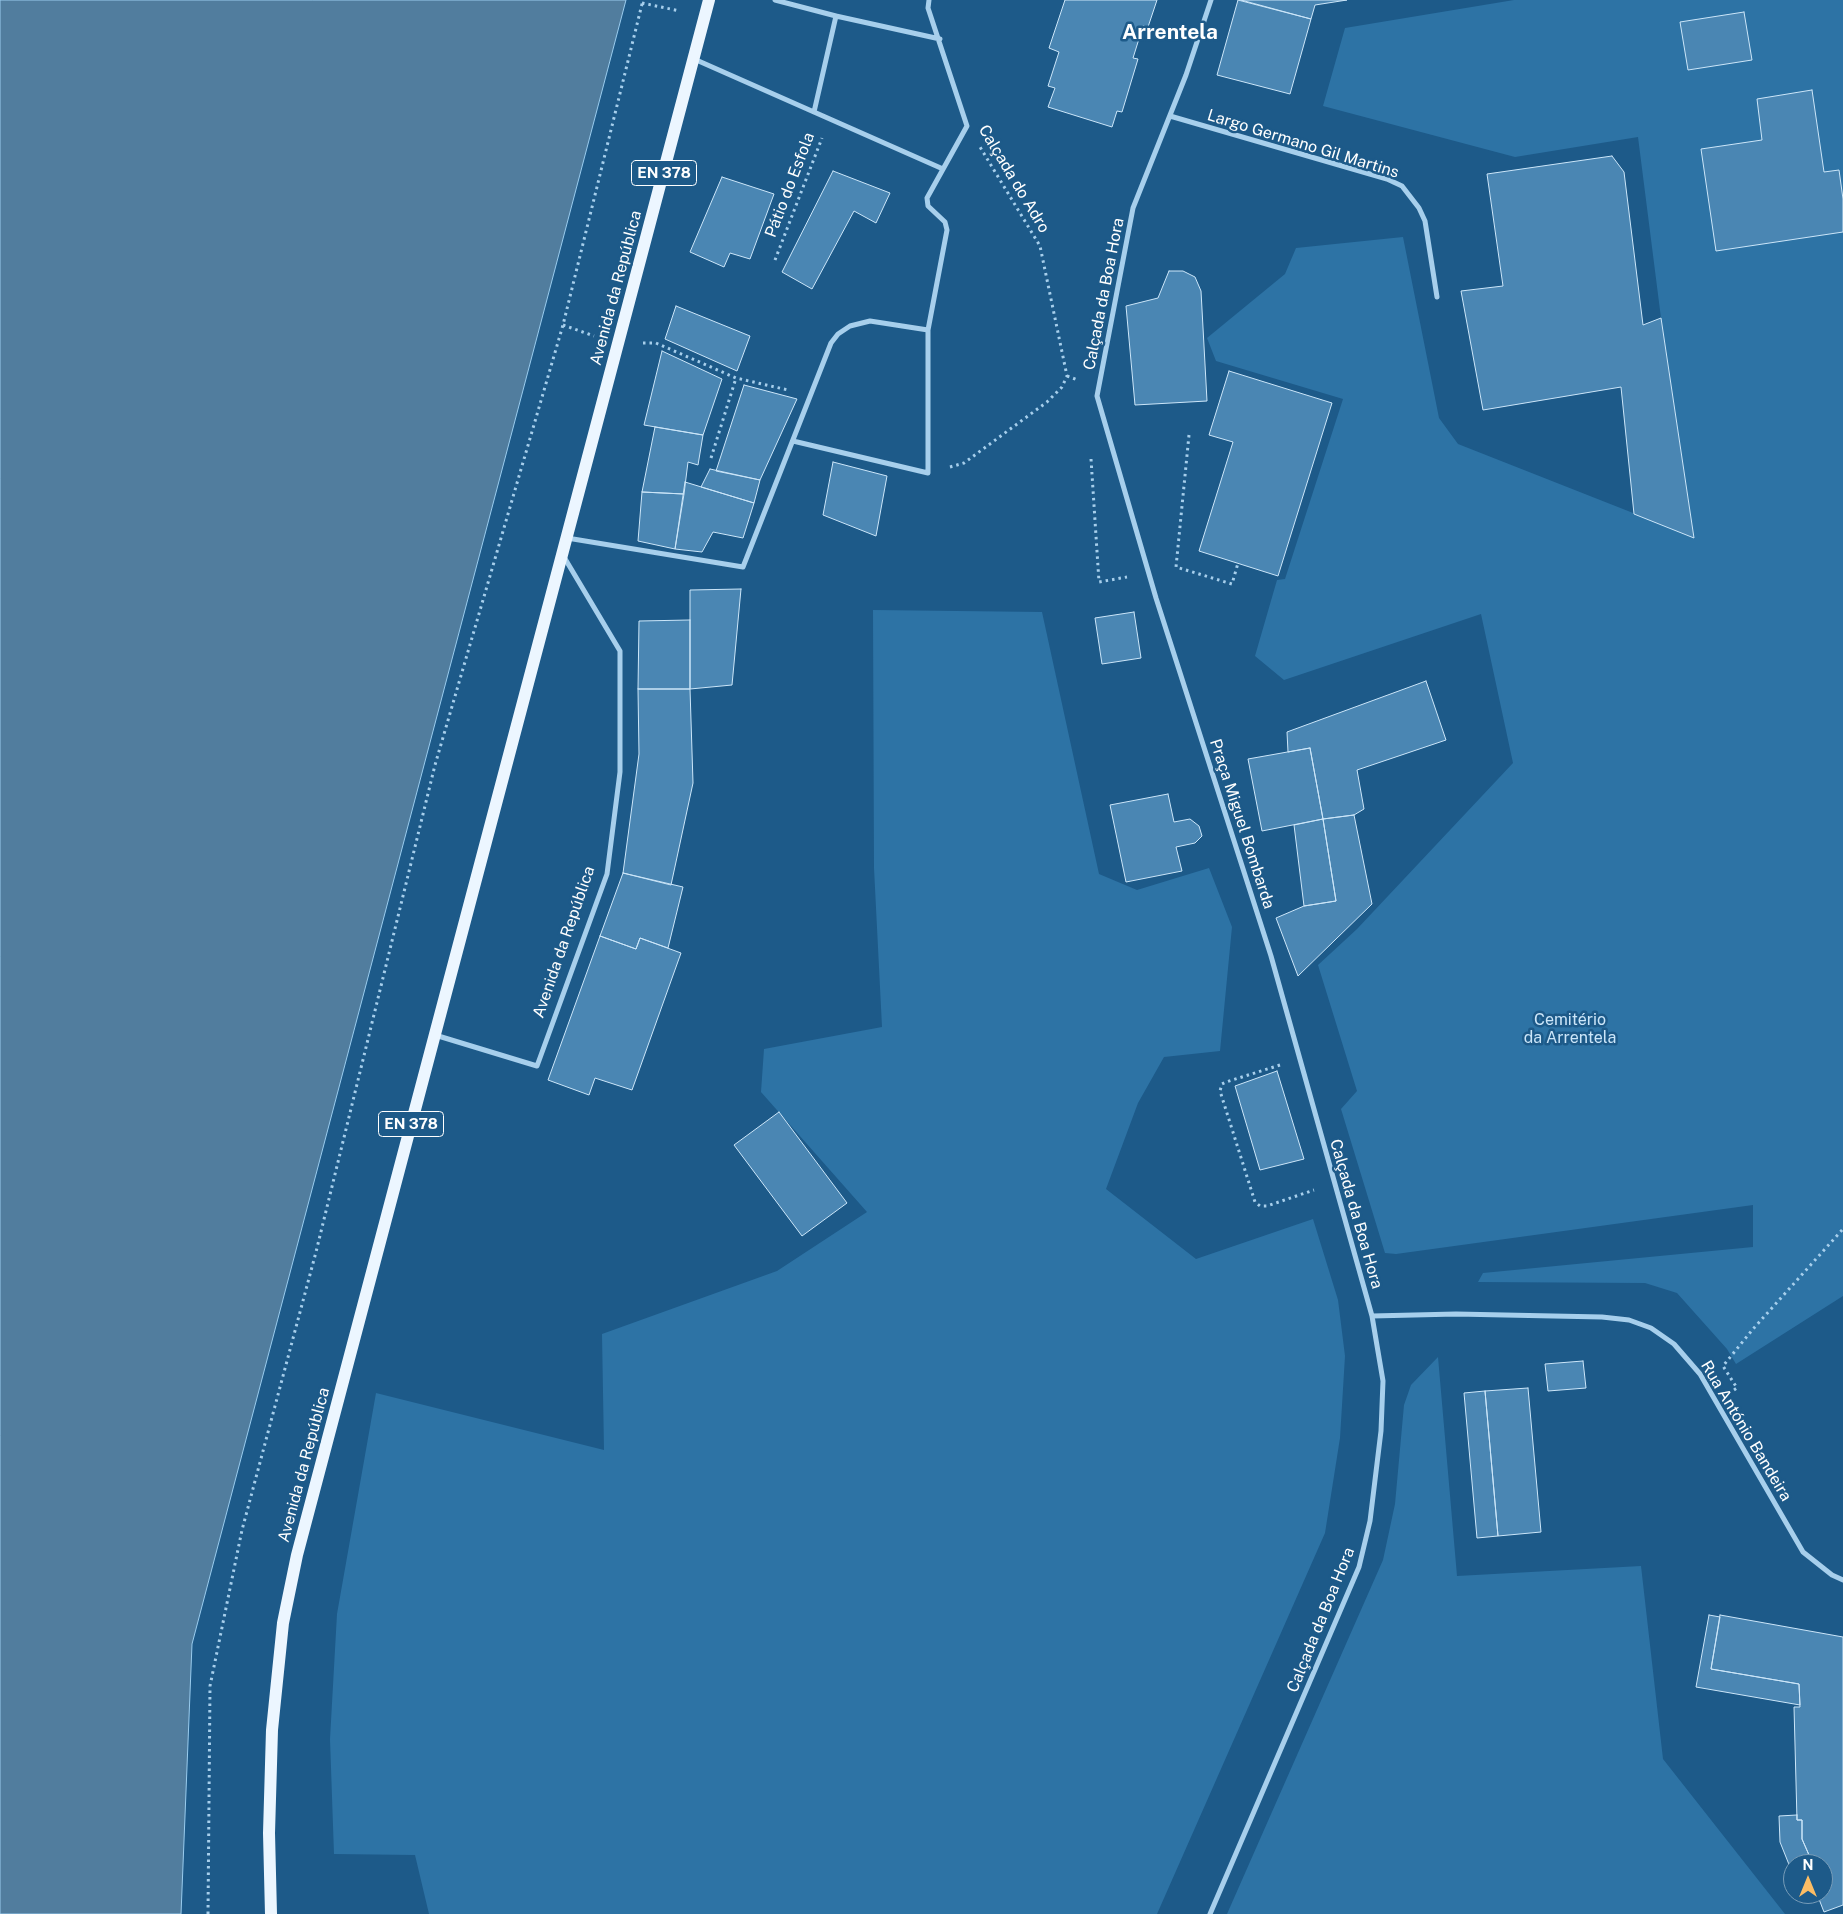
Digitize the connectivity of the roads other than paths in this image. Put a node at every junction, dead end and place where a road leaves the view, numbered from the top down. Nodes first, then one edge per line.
1 (708, 0) edge
2 (775, 0) edge
3 (929, 0) edge
4 (1211, 0) edge
5 (836, 16) junction
6 (940, 40) junction
7 (694, 59) junction
8 (814, 112) junction
9 (1170, 116) junction
10 (943, 169) junction
11 (1437, 297) dead end
12 (928, 330) junction
13 (793, 441) junction
14 (567, 538) junction
15 (562, 555) junction
16 (1156, 598) joint
17 (434, 1035) junction
18 (1299, 1059) joint
19 (1372, 1316) junction
20 (1843, 1580) edge
21 (271, 1914) edge
22 (1210, 1914) edge

1 - 7 main road, Avenida da República / EN 378
2 - 5 street
3 - 6 street, Calçada do Adro
4 - 9 street, Calçada da Boa Hora
5 - 6 street
5 - 8 street
6 - 10 street, Calçada do Adro
7 - 8 street
7 - 14 main road, Avenida da República / EN 378
8 - 10 street
9 - 11 street, Largo Germano Gil Martins
9 - 16 street, Calçada da Boa Hora
10 - 12 street
12 - 13 street
12 - 13 street
13 - 14 street
14 - 15 main road, Avenida da República / EN 378
15 - 17 main road, Avenida da República / EN 378
15 - 17 street, Avenida da República
16 - 18 street, Praça Miguel Bombarda
17 - 21 main road, Avenida da República / EN 378
18 - 19 street, Calçada da Boa Hora
19 - 20 street, Rua António Bandeira
19 - 22 street, Calçada da Boa Hora

